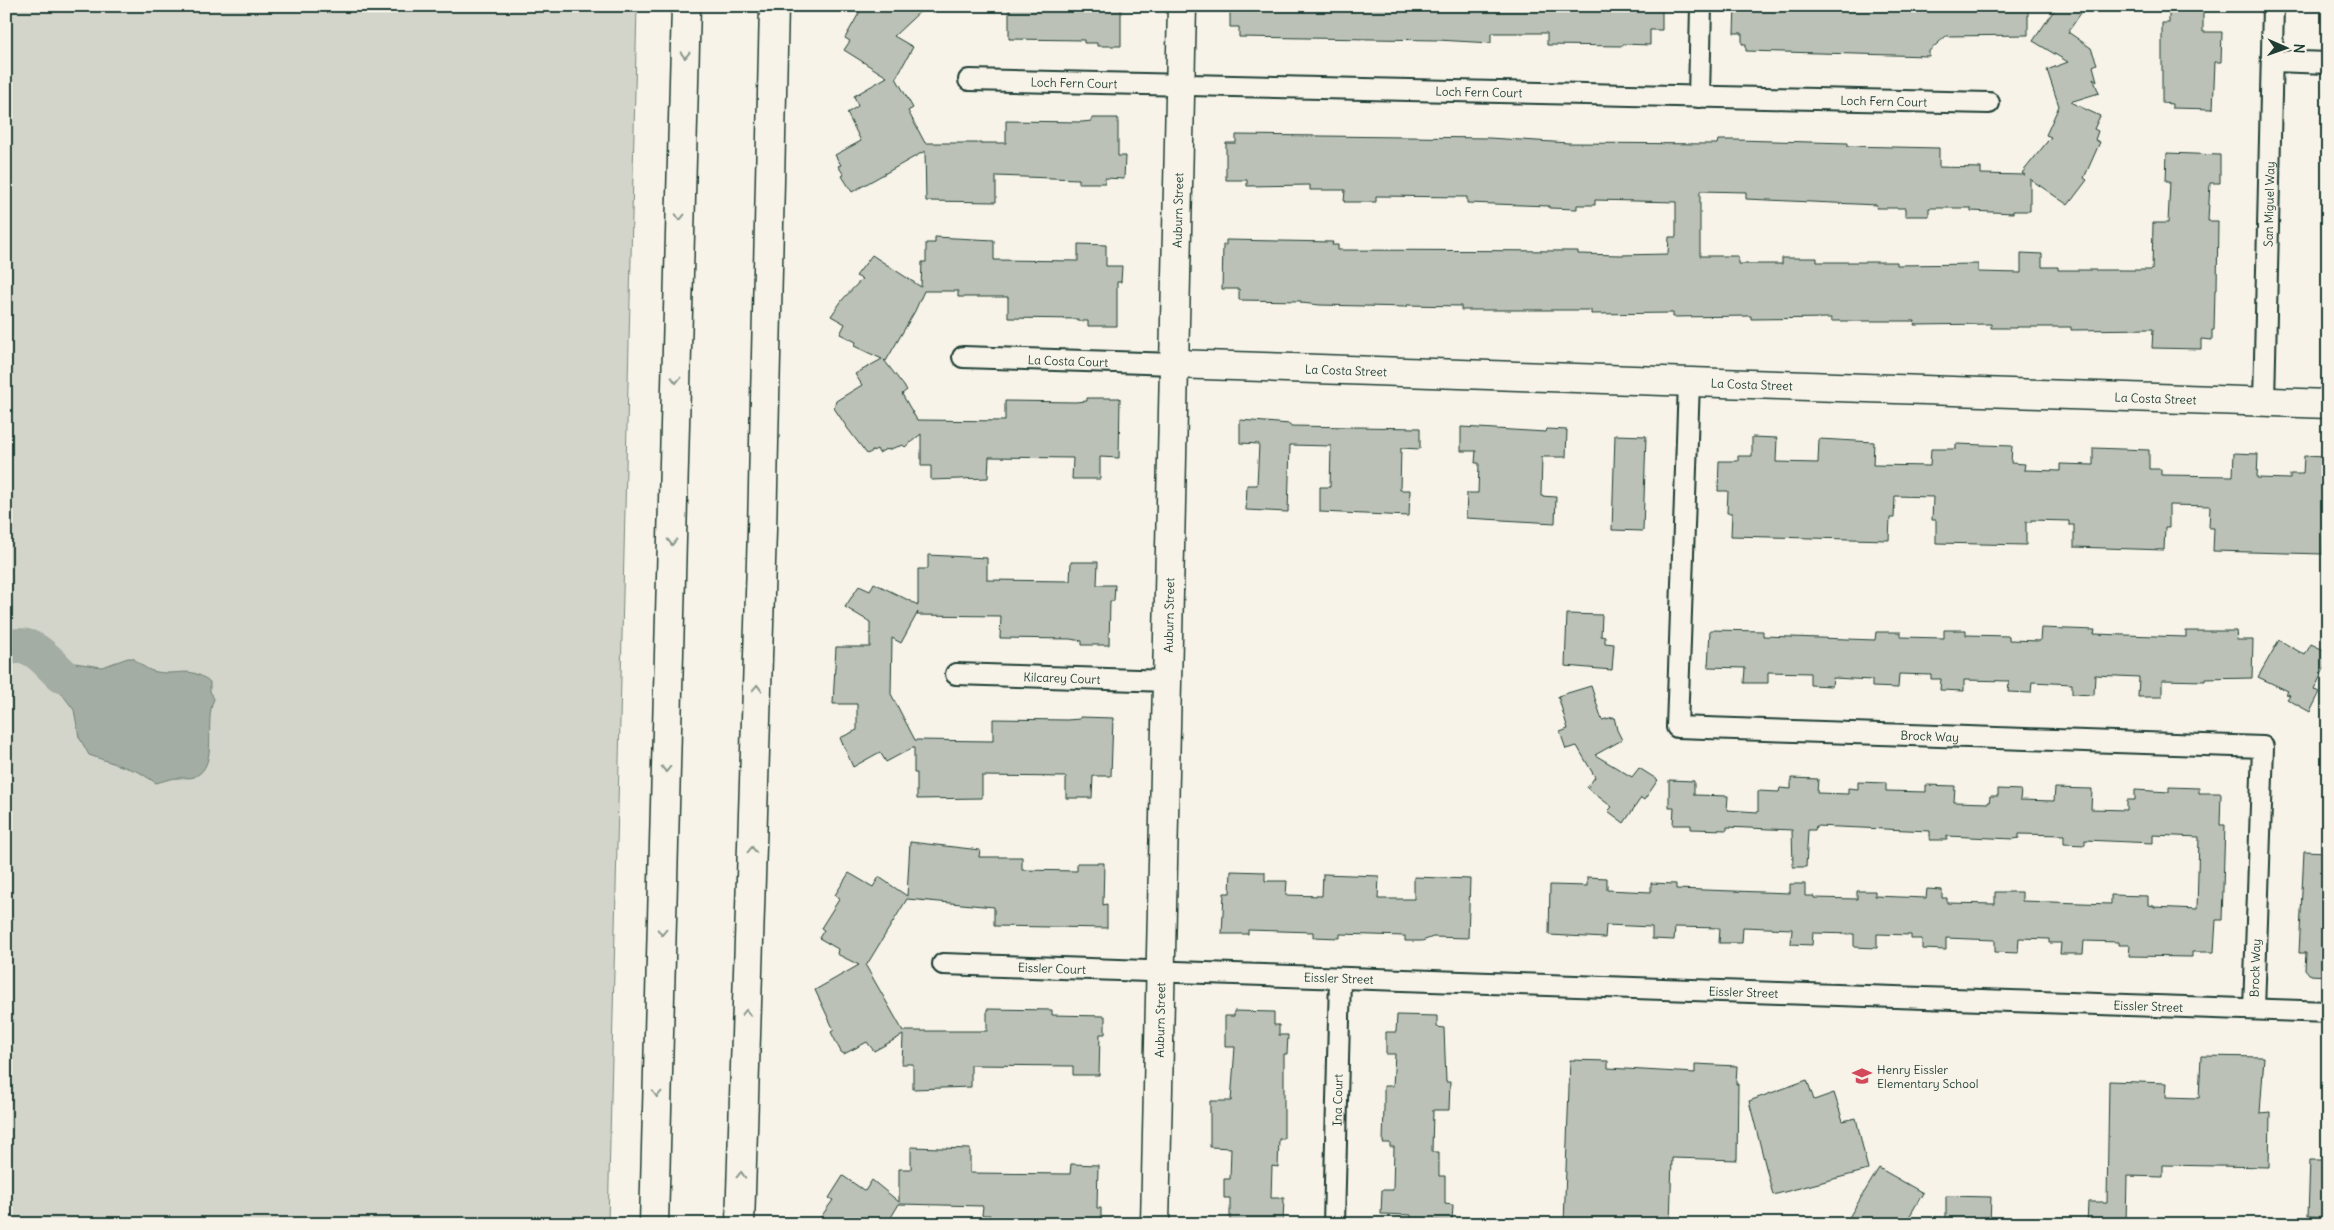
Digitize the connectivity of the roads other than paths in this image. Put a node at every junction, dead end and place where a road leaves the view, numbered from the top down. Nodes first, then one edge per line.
1 (686, 6) edge
2 (774, 6) edge
3 (1182, 6) edge
4 (1701, 6) edge
5 (2273, 6) edge
6 (2272, 61) junction
7 (2328, 63) edge
8 (969, 80) dead end
9 (1180, 85) junction
10 (1699, 97) junction
11 (1990, 103) dead end
12 (963, 357) dead end
13 (1174, 364) junction
14 (1689, 382) junction
15 (2264, 402) junction
16 (2328, 404) edge
17 (956, 674) dead end
18 (1167, 681) junction
19 (943, 964) dead end
20 (1161, 972) junction
21 (1340, 978) junction
22 (2254, 1009) junction
23 (2328, 1012) edge
24 (654, 1224) edge
25 (740, 1224) edge
26 (1155, 1224) edge
27 (1334, 1224) edge

1 -> 24 main road
25 -> 2 main road
3 - 9 main road, Auburn Street
4 - 10 street
5 - 6 street, San Miguel Way
6 - 7 street
6 - 15 street, San Miguel Way
8 - 9 street, Loch Fern Court
9 - 10 street, Loch Fern Court
9 - 13 main road, Auburn Street
10 - 11 street, Loch Fern Court
12 - 13 street, La Costa Court
13 - 14 main road, La Costa Street
13 - 18 main road, Auburn Street
14 - 15 main road, La Costa Street
14 - 22 street, Brock Way
15 - 16 main road, La Costa Street
17 - 18 street, Kilcarey Court
18 - 20 main road, Auburn Street
19 - 20 street, Eissler Court
20 - 21 street, Eissler Street
20 - 26 main road, Auburn Street
21 - 22 street, Eissler Street
21 - 27 street, Ina Court
22 - 23 street, Eissler Street

